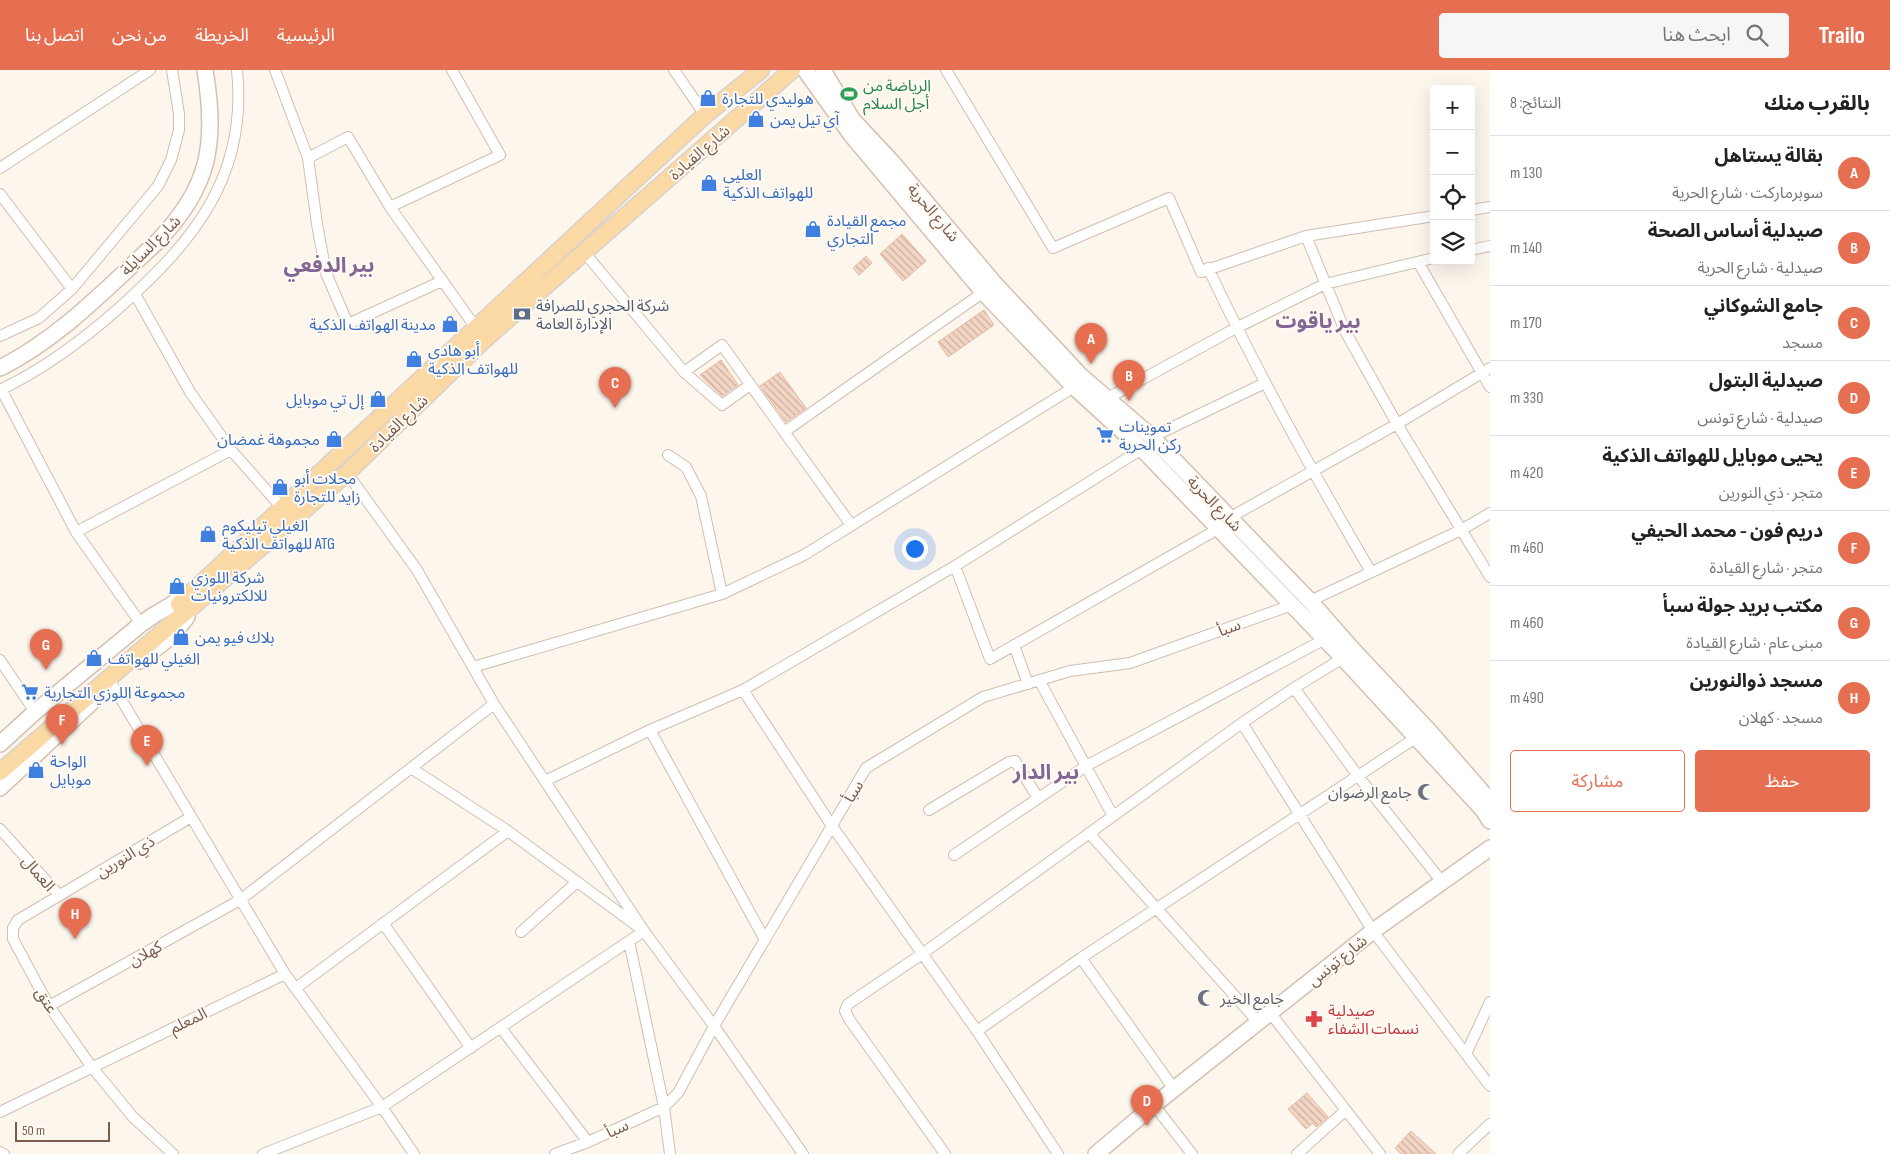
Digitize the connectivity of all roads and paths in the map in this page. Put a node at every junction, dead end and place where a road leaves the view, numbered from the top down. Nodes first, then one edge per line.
1 (150, 70) edge
2 (172, 70) edge
3 (205, 70) edge
4 (237, 70) edge
5 (275, 70) edge
6 (452, 70) edge
7 (674, 70) edge
8 (762, 70) edge
9 (792, 70) edge
10 (804, 70) edge
11 (823, 70) edge
12 (946, 70) edge
13 (705, 115) junction
14 (308, 158) junction
15 (0, 168) edge
16 (0, 194) edge
17 (390, 207) junction
18 (1490, 207) edge
19 (1475, 209) edge
20 (1430, 217) edge
21 (1306, 236) junction
22 (1490, 246) edge
23 (1475, 249) edge
24 (584, 252) junction
25 (1430, 259) edge
26 (1418, 262) junction
27 (1208, 268) junction
28 (442, 281) junction
29 (1325, 284) junction
30 (989, 288) junction
31 (72, 289) junction
32 (135, 294) junction
33 (476, 328) junction
34 (1236, 328) junction
35 (0, 336) edge
36 (0, 368) edge
37 (1486, 371) edge
38 (684, 372) junction
39 (1265, 383) junction
40 (750, 385) junction
41 (1074, 386) junction
42 (1490, 387) edge
43 (0, 390) edge
44 (1106, 399) junction
45 (1396, 424) junction
46 (784, 432) junction
47 (1152, 437) junction
48 (1142, 449) junction
49 (231, 450) junction
50 (668, 455) dead end
51 (1312, 471) junction
52 (348, 473) junction
53 (283, 508) junction
54 (1490, 513) edge
55 (1224, 524) junction
56 (851, 525) junction
57 (1461, 530) junction
58 (76, 532) junction
59 (955, 566) junction
60 (1371, 572) junction
61 (1490, 577) edge
62 (722, 594) junction
63 (196, 597) junction
64 (1310, 601) junction
65 (1292, 605) junction
66 (141, 624) junction
67 (1325, 639) junction
68 (1014, 645) junction
69 (1343, 658) junction
70 (0, 660) edge
71 (473, 667) junction
72 (1039, 680) junction
73 (112, 684) junction
74 (1028, 684) junction
75 (1294, 688) junction
76 (743, 690) junction
77 (494, 704) junction
78 (35, 712) junction
79 (1242, 723) junction
80 (650, 730) junction
81 (1417, 737) junction
82 (4, 758) edge
83 (1086, 766) junction
84 (411, 768) junction
85 (1358, 776) junction
86 (545, 781) junction
87 (0, 788) edge
88 (1038, 798) junction
89 (1490, 801) edge
90 (929, 810) dead end
91 (1300, 814) junction
92 (1114, 816) junction
93 (191, 817) junction
94 (1490, 821) edge
95 (832, 826) junction
96 (0, 829) edge
97 (508, 830) junction
98 (1089, 833) junction
99 (1490, 848) edge
100 (954, 855) dead end
101 (577, 882) junction
102 (1442, 882) junction
103 (59, 895) junction
104 (240, 900) junction
105 (1157, 908) junction
106 (384, 923) junction
107 (13, 928) joint
108 (644, 931) junction
109 (521, 932) dead end
110 (1373, 932) junction
111 (765, 940) junction
112 (629, 941) junction
113 (922, 954) junction
114 (1081, 958) junction
115 (285, 974) junction
116 (296, 988) junction
117 (1490, 1002) edge
118 (49, 1006) junction
119 (1265, 1018) junction
120 (714, 1026) junction
121 (501, 1028) junction
122 (977, 1031) junction
123 (471, 1048) junction
124 (1466, 1054) junction
125 (91, 1066) junction
126 (1490, 1086) edge
127 (1174, 1089) junction
128 (1154, 1105) junction
129 (664, 1106) junction
130 (382, 1108) junction
131 (1346, 1110) junction
132 (0, 1112) edge
133 (1490, 1124) edge
134 (588, 1142) junction
135 (0, 1152) edge
136 (4, 1154) edge
137 (173, 1154) edge
138 (263, 1154) edge
139 (414, 1154) edge
140 (555, 1154) edge
141 (670, 1154) edge
142 (803, 1154) edge
143 (945, 1154) edge
144 (1058, 1154) edge
145 (1096, 1154) edge
146 (1192, 1154) edge
147 (1297, 1154) edge
148 (1380, 1154) edge
149 (1458, 1154) edge

1 - 15 street
2 - 31 street
3 - 36 street, شارع السايلة
4 - 32 street
5 - 14 street
6 - 17 street
7 - 13 street
8 - 13 main road, شارع القيادة
9 - 24 main road, شارع القيادة
10 - 30 street
11 - 30 street, شارع الحرية
12 - 27 street
13 - 33 main road, شارع القيادة
14 - 17 street
14 - 28 street
16 - 31 street
17 - 28 street
18 - 19 street
20 - 21 street
21 - 27 street
21 - 29 street
22 - 23 street
24 - 38 street
24 - 52 main road, شارع القيادة
25 - 26 street
26 - 29 street
26 - 37 street
27 - 34 street
28 - 33 street
29 - 34 street
29 - 45 street
30 - 41 street
30 - 44 street, شارع الحرية
30 - 46 street
31 - 35 street
32 - 43 street
32 - 49 street
33 - 53 main road, شارع القيادة
34 - 39 street
34 - 44 street
37 - 42 street
37 - 45 street
38 - 40 street
38 - 40 street
39 - 47 street
39 - 51 street
40 - 46 street
41 - 48 street
41 - 56 street
43 - 58 street
44 - 47 street, شارع الحرية
45 - 51 street
45 - 57 street
46 - 56 street
47 - 55 street, شارع الحرية
48 - 55 street
48 - 59 street
49 - 53 street
49 - 58 street
50 - 62 street
51 - 55 street
51 - 60 street
52 - 63 main road, شارع القيادة
52 - 71 street
53 - 63 main road, شارع القيادة
54 - 57 street
55 - 64 street, شارع الحرية
55 - 65 street
55 - 68 street
56 - 62 street
57 - 60 street
57 - 61 street
58 - 66 street
59 - 68 street
59 - 76 street
60 - 64 street
62 - 71 street
63 - 66 street
63 - 73 street
63 - 82 main road, شارع القيادة
64 - 89 street, شارع الحرية
65 - 67 street
65 - 72 street, سبأ
66 - 78 street
67 - 69 street
67 - 83 street
68 - 74 street
69 - 75 street
69 - 81 street
70 - 78 street
71 - 77 street
72 - 74 street, سبأ
72 - 83 street
73 - 87 street
73 - 93 street
74 - 95 street, سبأ
75 - 79 street
75 - 85 street
76 - 80 street
76 - 95 street
77 - 84 street, كهلان
77 - 86 street
78 - 82 street
79 - 91 street
79 - 92 street
80 - 86 street
80 - 111 street
81 - 85 street
81 - 94 street
83 - 88 street
83 - 92 street
84 - 97 street
84 - 104 street, كهلان
85 - 91 street
85 - 102 street
86 - 108 street
88 - 90 street
88 - 100 street
91 - 105 street
91 - 110 street
92 - 98 street
93 - 103 street, ذي النورين
93 - 104 street
95 - 111 street, سبأ
95 - 113 street
96 - 103 street, العمال
97 - 101 street
97 - 106 street
98 - 105 street
98 - 113 street
99 - 102 street, شارع تونس
101 - 108 street
101 - 109 street
102 - 110 street, شارع تونس
103 - 107 street, ذي النورين
104 - 115 street
104 - 118 street, كهلان
105 - 114 street
105 - 119 street
106 - 116 street
106 - 123 street
107 - 118 street, عتق
108 - 112 street
108 - 120 street
110 - 119 street, شارع تونس
110 - 124 street
111 - 120 street, سبأ
112 - 121 street
112 - 129 street
113 - 122 street
113 - 143 street
114 - 122 street
114 - 127 street
115 - 116 street
115 - 125 street, المعلم
116 - 130 street
117 - 124 street
118 - 125 street, عتق
119 - 127 street, شارع تونس
119 - 131 street
120 - 129 street, سبأ
120 - 142 street
121 - 123 street
121 - 134 street
122 - 144 street
123 - 130 street
124 - 126 street
125 - 132 street, المعلم
125 - 137 street, عتق
127 - 128 street, شارع تونس
128 - 145 street, شارع تونس
128 - 146 street
129 - 134 street, سبأ
129 - 141 street
130 - 138 street
130 - 139 street
131 - 147 street
131 - 148 street
133 - 149 street
134 - 140 street, سبأ
135 - 136 street

